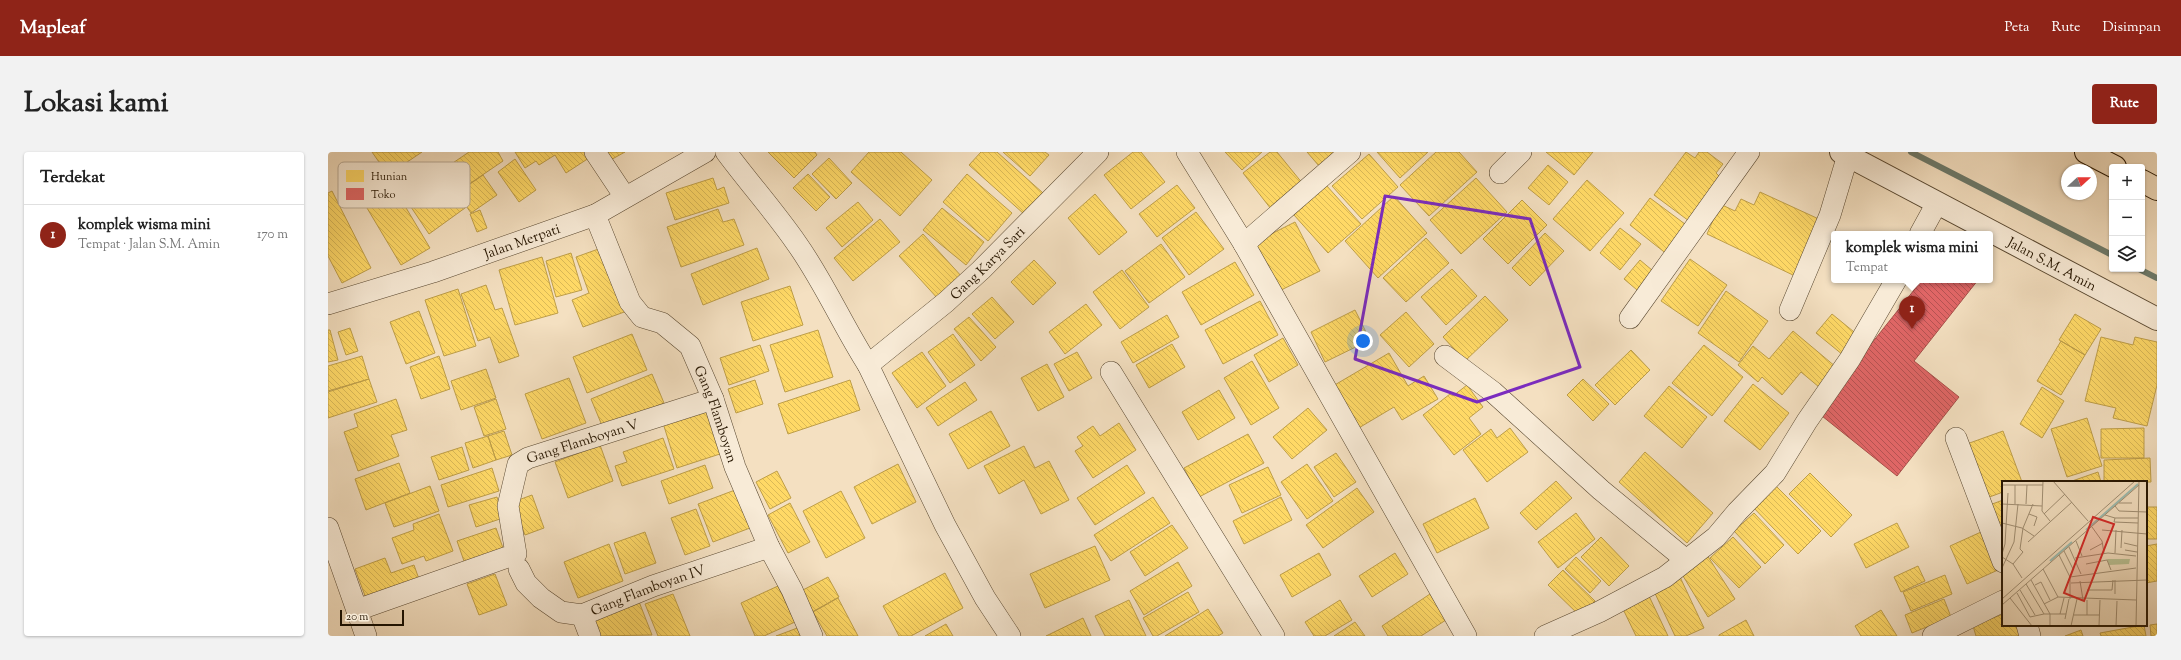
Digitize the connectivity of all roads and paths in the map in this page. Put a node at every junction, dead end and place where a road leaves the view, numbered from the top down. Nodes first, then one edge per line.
1 (595, 152) edge
2 (704, 152) edge
3 (726, 152) edge
4 (1098, 152) edge
5 (1187, 152) edge
6 (1350, 152) edge
7 (1521, 152) edge
8 (1749, 152) edge
9 (2086, 152) edge
10 (1845, 154) edge
11 (2109, 164) edge
12 (1500, 173) dead end
13 (2145, 183) edge
14 (2157, 189) edge
15 (625, 197) junction
16 (1937, 202) junction
17 (596, 215) junction
18 (1922, 231) edge
19 (1992, 231) edge
20 (1993, 232) edge
21 (1244, 244) junction
22 (1894, 283) edge
23 (328, 304) edge
24 (1790, 310) dead end
25 (1630, 318) dead end
26 (2157, 319) edge
27 (1445, 356) dead end
28 (868, 365) junction
29 (1111, 372) dead end
30 (713, 399) junction
31 (1956, 438) dead end
32 (328, 528) edge
33 (770, 547) junction
34 (2002, 559) edge
35 (1686, 560) junction
36 (518, 561) junction
37 (2002, 602) edge
38 (357, 610) junction
39 (582, 615) junction
40 (2027, 626) edge
41 (366, 636) edge
42 (590, 636) edge
43 (812, 636) edge
44 (1010, 636) edge
45 (1274, 636) edge
46 (1466, 636) edge
47 (1545, 636) edge
48 (1933, 636) edge
49 (2030, 636) edge

1 - 15 street
2 - 15 street, Jalan Merpati
3 - 28 street
4 - 28 street, Gang Karya Sari
5 - 21 street
6 - 21 street
7 - 12 street
8 - 25 street
9 - 11 highway
10 - 16 street, Jalan S.M. Amin
10 - 24 street
13 - 14 highway
15 - 17 street, Jalan Merpati
16 - 18 street
16 - 19 street, Jalan S.M. Amin
17 - 23 street, Jalan Merpati
17 - 30 street, Gang Flamboyan
20 - 26 street, Jalan S.M. Amin
21 - 46 street
22 - 35 street
27 - 35 street
28 - 44 street
29 - 45 street
30 - 33 street, Gang Flamboyan
30 - 36 street, Gang Flamboyan V
31 - 34 street
32 - 38 street
33 - 39 street, Gang Flamboyan IV
33 - 43 street, Gang Flamboyan
35 - 47 street
36 - 38 street
36 - 39 street, Gang Flamboyan IV
37 - 48 street
38 - 41 street
39 - 42 street
40 - 49 street

